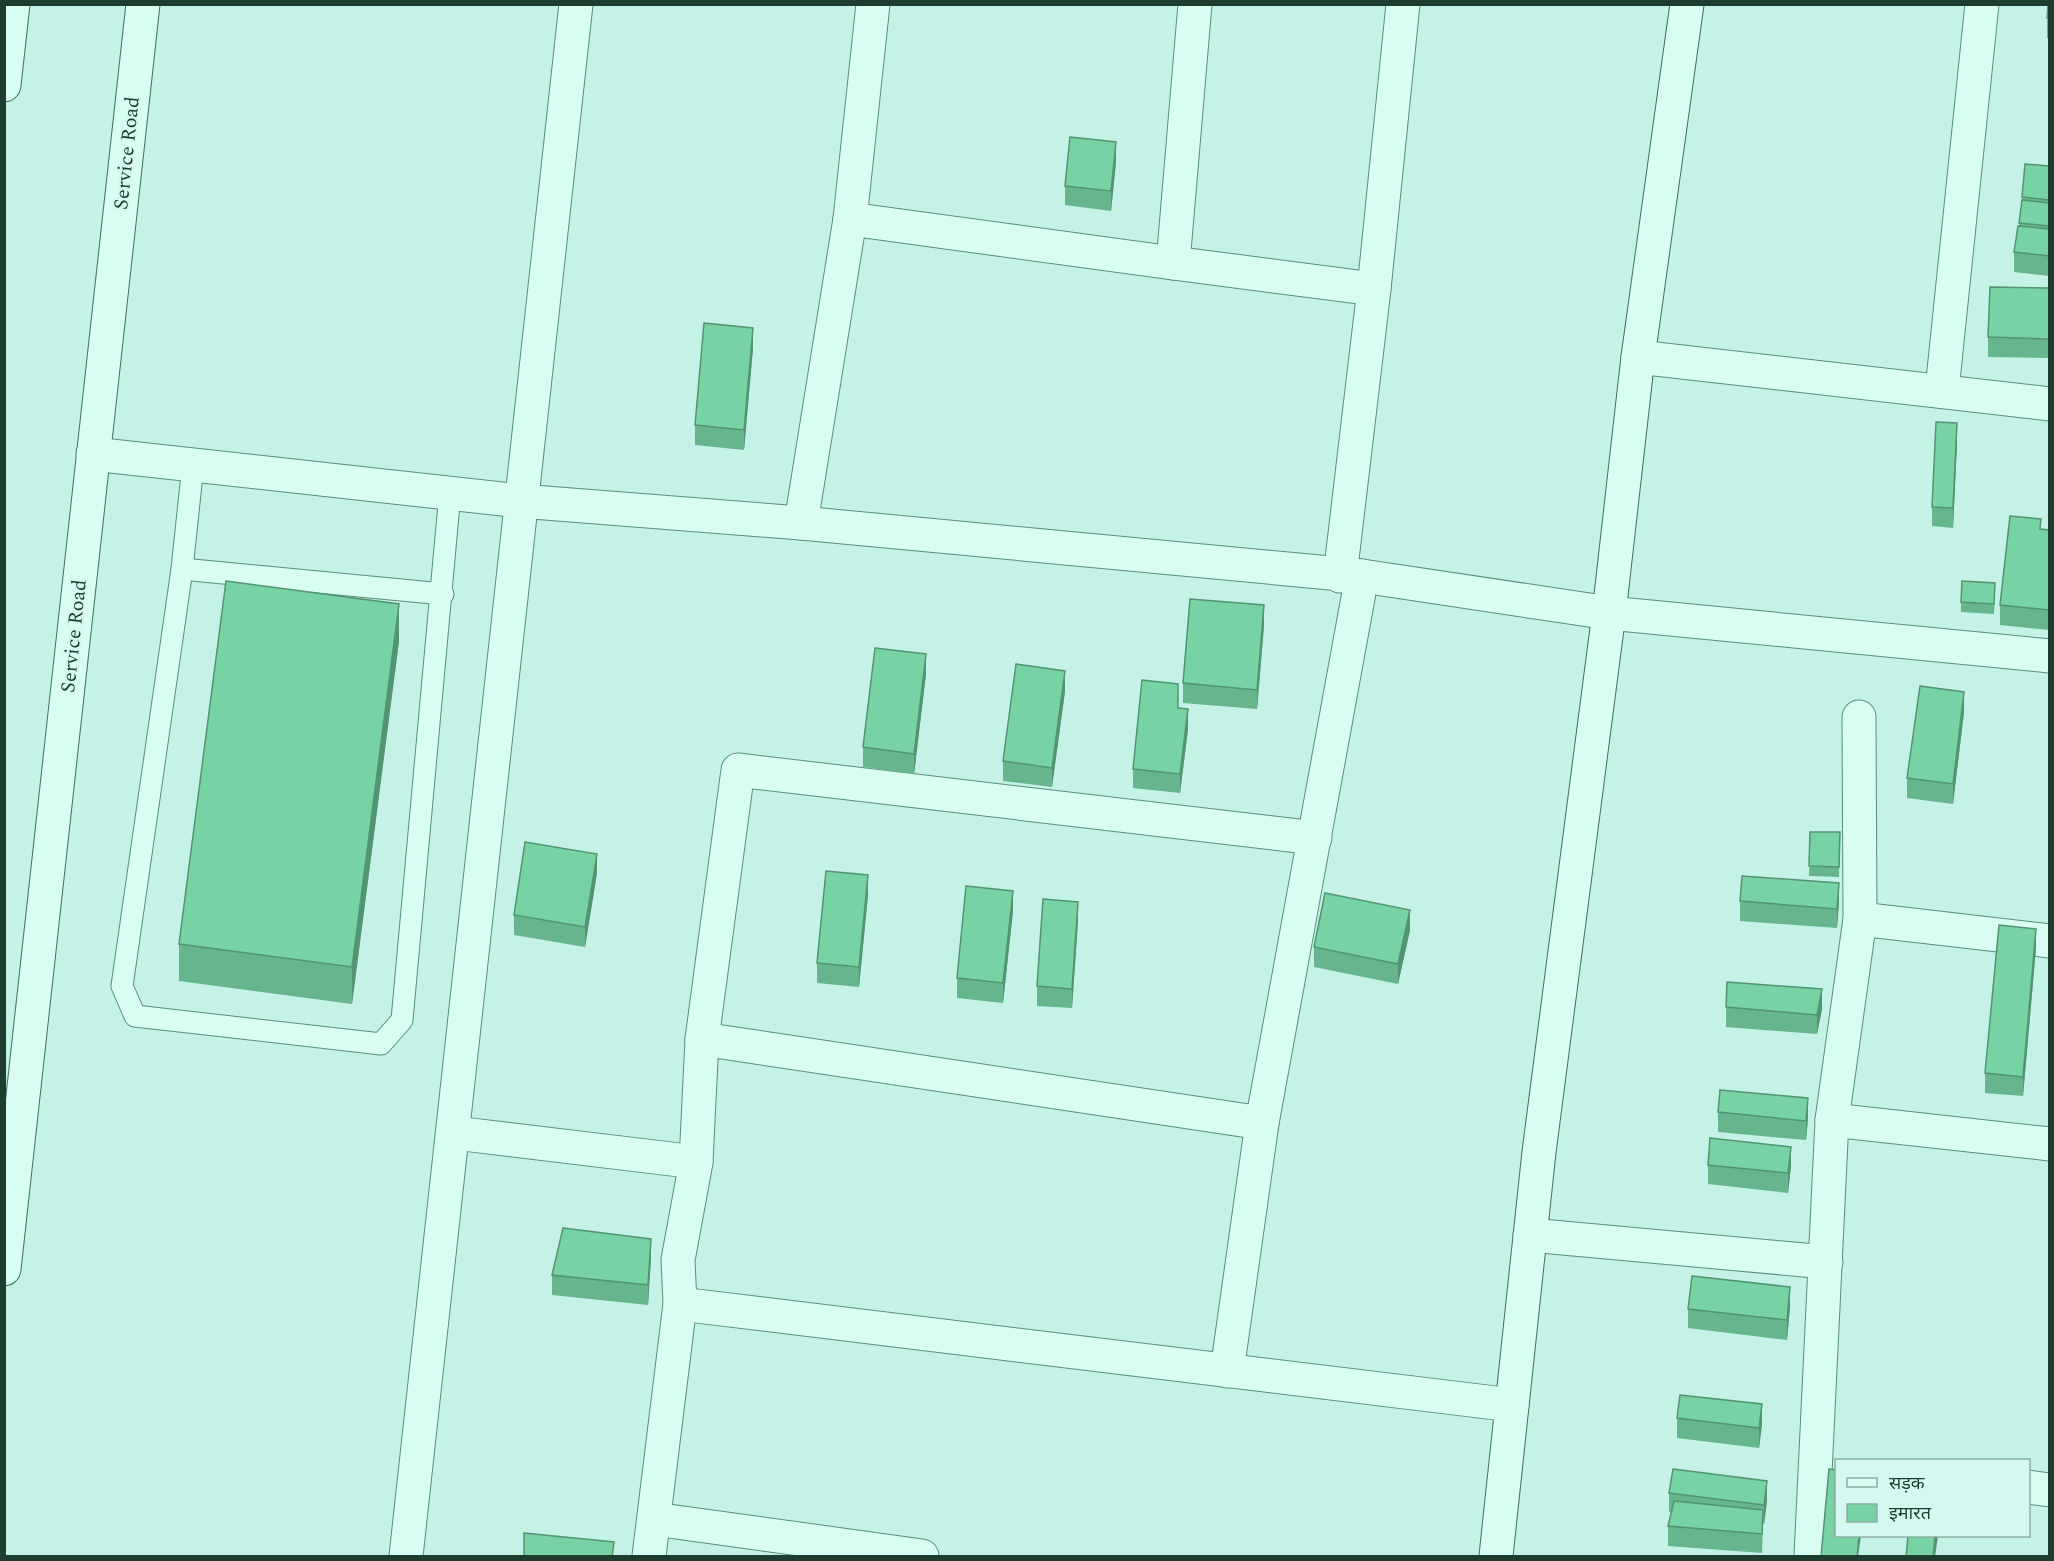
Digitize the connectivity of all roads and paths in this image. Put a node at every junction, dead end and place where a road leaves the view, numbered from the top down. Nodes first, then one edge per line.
1 (13, 4) edge
2 (143, 4) edge
3 (576, 4) edge
4 (873, 4) edge
5 (1195, 4) edge
6 (1403, 4) edge
7 (1687, 4) edge
8 (1982, 4) edge
9 (4, 86) edge
10 (850, 219) junction
11 (1173, 263) junction
12 (1374, 289) junction
13 (1638, 357) junction
14 (1942, 390) junction
15 (2049, 404) edge
16 (93, 454) junction
17 (193, 465) junction
18 (450, 494) junction
19 (520, 501) junction
20 (801, 523) junction
21 (182, 569) junction
22 (1351, 576) junction
23 (442, 594) junction
24 (1609, 614) junction
25 (2049, 656) edge
26 (1859, 717) dead end
27 (1315, 838) junction
28 (1860, 919) junction
29 (2049, 941) edge
30 (702, 1039) junction
31 (1832, 1120) junction
32 (1263, 1123) junction
33 (455, 1133) junction
34 (2049, 1144) edge
35 (696, 1162) junction
36 (1530, 1236) junction
37 (1826, 1262) junction
38 (4, 1269) edge
39 (680, 1304) junction
40 (1227, 1371) junction
41 (1512, 1405) junction
42 (1827, 1460) edge
43 (2030, 1487) edge
44 (2049, 1490) edge
45 (654, 1519) junction
46 (406, 1557) edge
47 (649, 1557) edge
48 (922, 1557) edge
49 (1496, 1557) edge
50 (1811, 1557) edge

1 - 9 street
2 - 16 street, Service Road
3 - 19 street
4 - 10 street
5 - 11 street
6 - 12 street
7 - 13 street
8 - 14 street
10 - 11 street
10 - 20 street
11 - 12 street
12 - 22 street
13 - 14 street
13 - 24 street
14 - 15 street
16 - 17 street
16 - 38 street, Service Road
17 - 18 street
17 - 21 lane
18 - 19 street
18 - 23 lane
19 - 20 street
19 - 33 street
20 - 22 street
21 - 23 lane
21 - 23 lane
22 - 24 street
22 - 27 street
24 - 25 street
24 - 36 street
26 - 28 street
27 - 30 street
27 - 32 street
28 - 29 street
28 - 31 street
30 - 32 street
30 - 35 street
31 - 34 street
31 - 37 street
32 - 40 street
33 - 35 street
33 - 46 street
35 - 39 street
36 - 37 street
36 - 41 street
37 - 42 street
39 - 40 street
39 - 45 street
40 - 41 street
41 - 49 street
42 - 50 street
43 - 44 street
45 - 47 street
45 - 48 street

